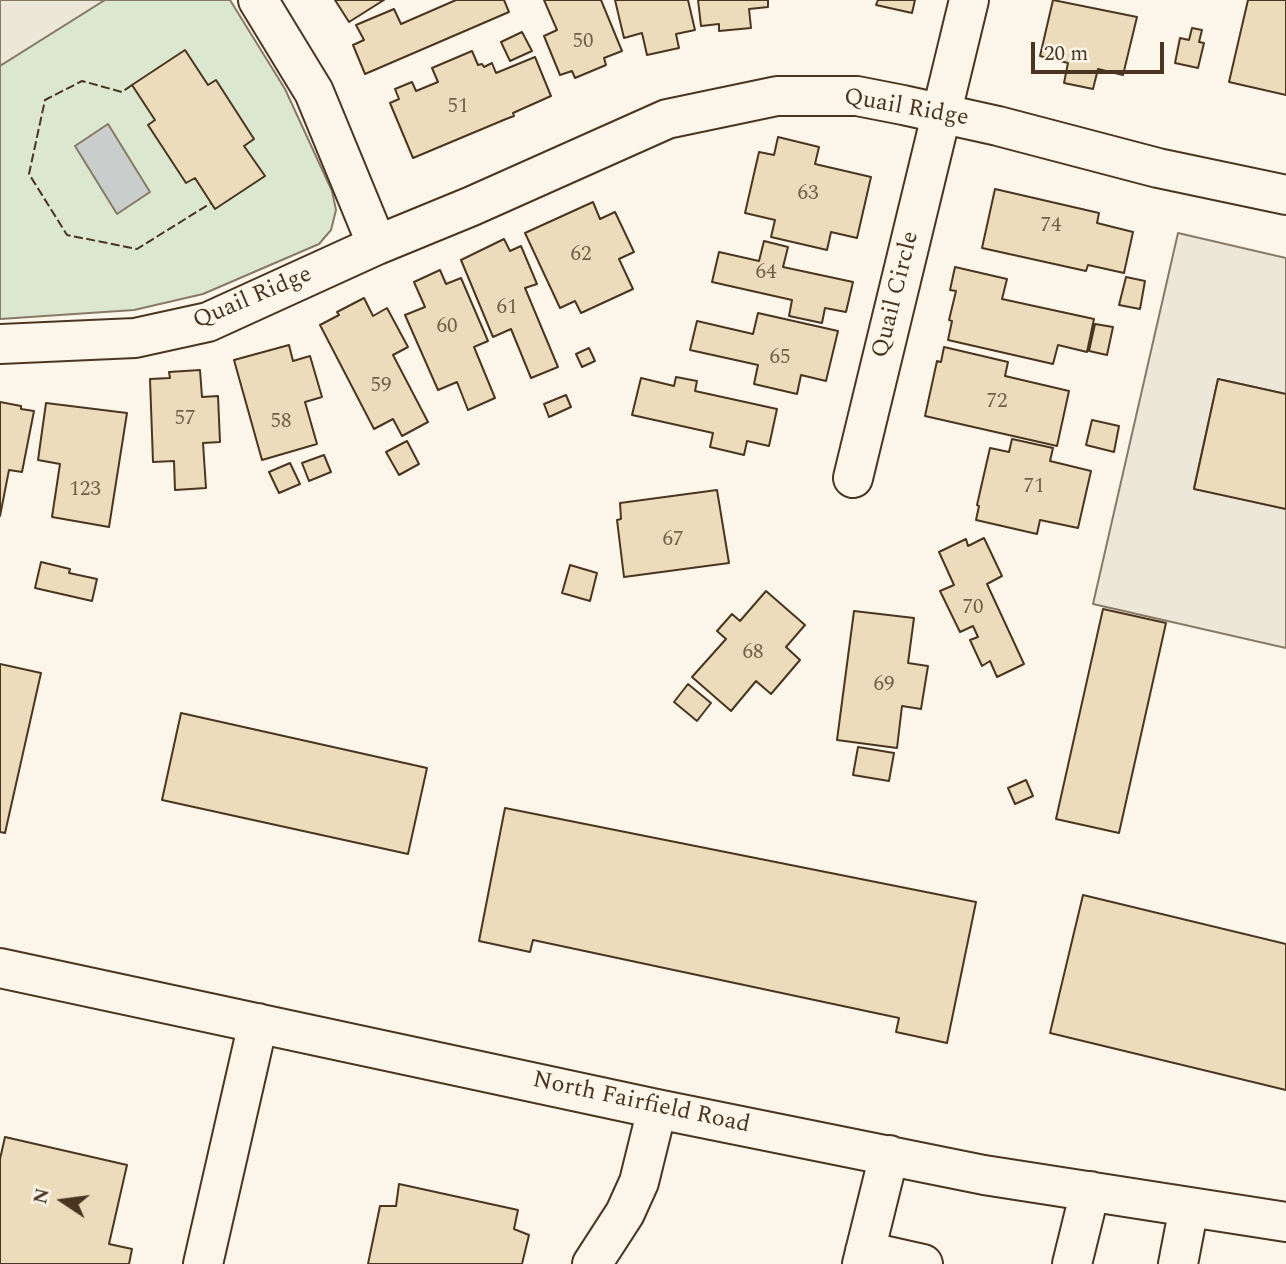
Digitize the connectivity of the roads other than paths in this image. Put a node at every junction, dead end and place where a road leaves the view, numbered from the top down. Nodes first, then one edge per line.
1 (258, 0) edge
2 (969, 0) edge
3 (942, 113) junction
4 (1286, 195) edge
5 (377, 245) junction
6 (0, 344) edge
7 (853, 478) dead end
8 (0, 968) edge
9 (258, 1023) junction
10 (657, 1109) junction
11 (889, 1155) junction
12 (1090, 1191) junction
13 (1189, 1207) junction
14 (1286, 1222) edge
15 (864, 1258) edge
16 (592, 1263) edge
17 (204, 1264) edge
18 (923, 1264) edge
19 (1072, 1264) edge
20 (1178, 1264) edge

1 - 5 street
2 - 3 street, Quail Circle
3 - 4 street, Quail Ridge
3 - 5 street, Quail Ridge
3 - 7 street, Quail Circle
5 - 6 street, Quail Ridge
8 - 9 street, North Fairfield Road
9 - 10 street, North Fairfield Road
9 - 17 street
10 - 11 street, North Fairfield Road
10 - 16 street
11 - 12 street, North Fairfield Road
11 - 15 street
12 - 13 street, North Fairfield Road
12 - 19 street
13 - 14 street, North Fairfield Road
13 - 20 street
15 - 18 street

